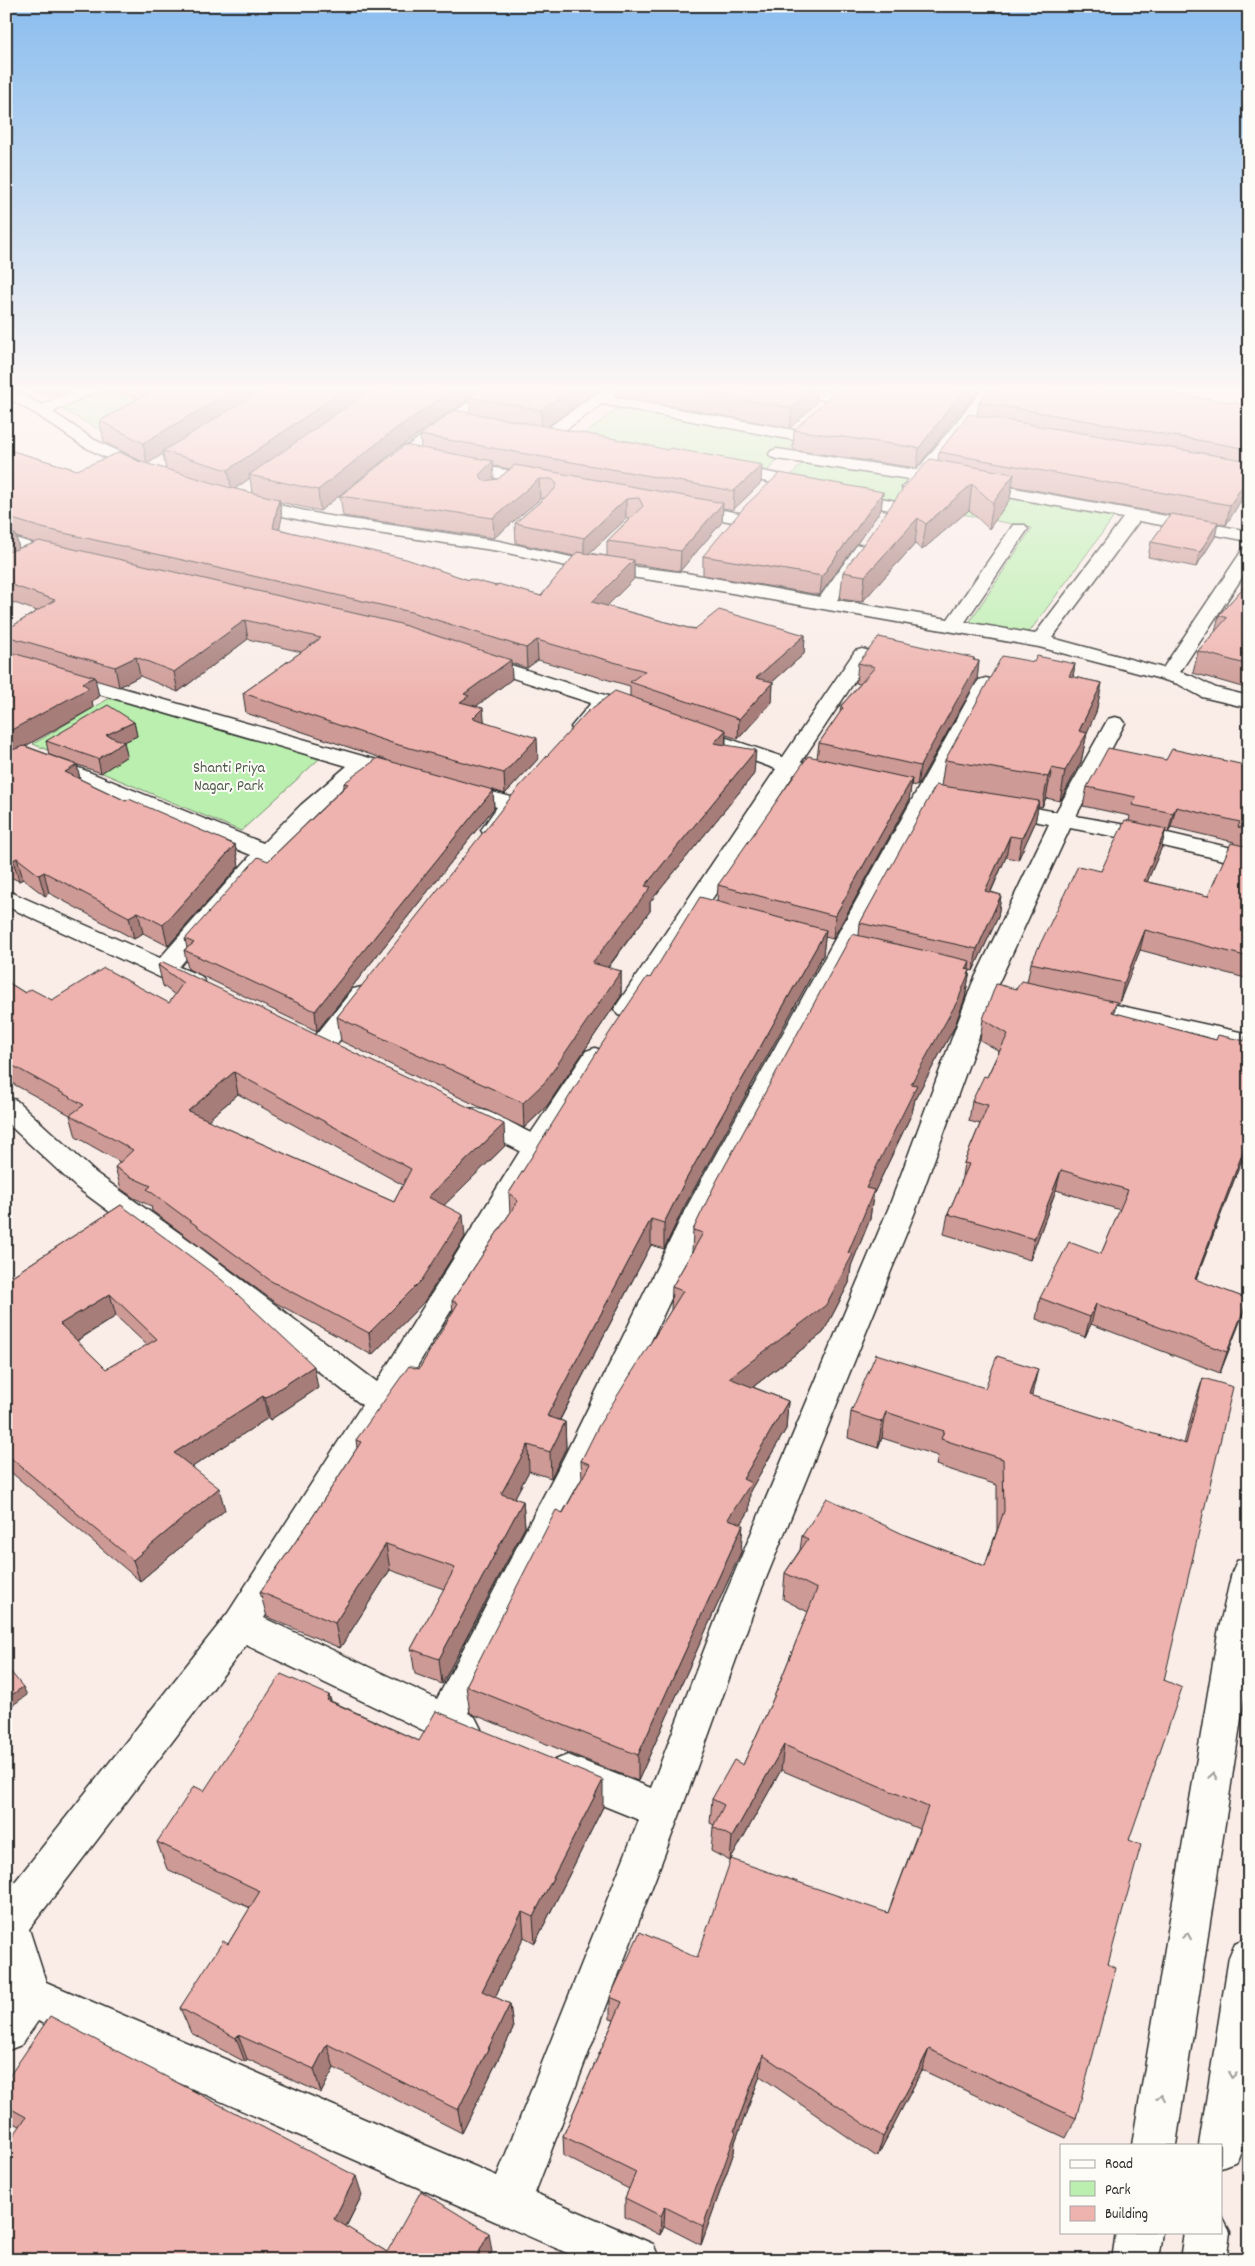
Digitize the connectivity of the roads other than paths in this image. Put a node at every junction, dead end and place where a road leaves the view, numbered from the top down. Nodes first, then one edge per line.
1 (234, 496) edge
2 (752, 496) edge
3 (764, 496) edge
4 (844, 496) edge
5 (904, 496) edge
6 (1027, 496) edge
7 (672, 506) edge
8 (895, 506) junction
9 (337, 508) dead end
10 (1134, 516) junction
11 (323, 520) junction
12 (882, 522) edge
13 (1018, 529) dead end
14 (727, 532) edge
15 (512, 534) dead end
16 (1249, 536) edge
17 (871, 538) edge
18 (6, 540) edge
19 (499, 546) junction
20 (608, 548) edge
21 (1249, 553) edge
22 (15, 563) edge
23 (588, 566) junction
24 (824, 604) junction
25 (953, 626) junction
26 (1040, 641) junction
27 (862, 655) edge
28 (462, 656) edge
29 (6, 661) edge
30 (1168, 675) junction
31 (986, 684) edge
32 (129, 698) junction
33 (1249, 702) edge
34 (104, 712) edge
35 (1115, 723) dead end
36 (669, 724) edge
37 (571, 738) edge
38 (54, 742) edge
39 (363, 763) junction
40 (788, 766) junction
41 (826, 774) edge
42 (984, 806) edge
43 (1062, 819) junction
44 (479, 848) edge
45 (265, 852) junction
46 (1249, 858) edge
47 (6, 897) edge
48 (830, 947) junction
49 (869, 957) edge
50 (164, 969) junction
51 (372, 983) edge
52 (212, 992) edge
53 (1060, 1001) edge
54 (1249, 1042) edge
55 (347, 1055) edge
56 (6, 1106) edge
57 (455, 1108) edge
58 (536, 1147) junction
59 (381, 1402) junction
60 (1249, 1572) edge
61 (241, 1624) junction
62 (444, 1722) junction
63 (489, 1740) edge
64 (535, 1759) edge
65 (662, 1811) junction
66 (1249, 1957) edge
67 (18, 2013) edge
68 (1244, 2022) edge
69 (1154, 2144) edge
70 (1221, 2144) edge
71 (508, 2204) junction
72 (1139, 2234) edge
73 (1207, 2234) edge
74 (637, 2260) edge
75 (1135, 2260) edge
76 (1203, 2260) edge

1 - 11 street
2 - 7 street
3 - 14 street
4 - 8 street
5 - 8 street
6 - 10 street
8 - 12 street
9 - 11 street
10 - 16 street
10 - 26 street
11 - 19 street
13 - 25 street
15 - 19 street
17 - 24 street
18 - 22 street
19 - 23 street
20 - 23 street
21 - 30 street
23 - 24 street
24 - 25 street
25 - 26 street
26 - 30 street
27 - 40 street
28 - 37 street
29 - 32 street
30 - 33 street
31 - 48 street
32 - 34 street
32 - 39 street
35 - 43 street
36 - 40 street
38 - 45 street
39 - 44 street
39 - 45 street
40 - 41 street
40 - 58 street
42 - 43 street
43 - 46 street
43 - 65 street
45 - 50 street
47 - 50 street
48 - 49 street
48 - 62 street
50 - 52 street
51 - 55 street
53 - 54 street
56 - 59 street
57 - 58 street
58 - 59 street
59 - 61 street
69 -> 60 street
61 - 62 street
61 - 67 street
62 - 63 street
64 - 65 street
65 - 71 street
66 - 68 street
67 - 71 street
68 -> 70 street
71 - 74 street
72 - 75 street
73 - 76 street

